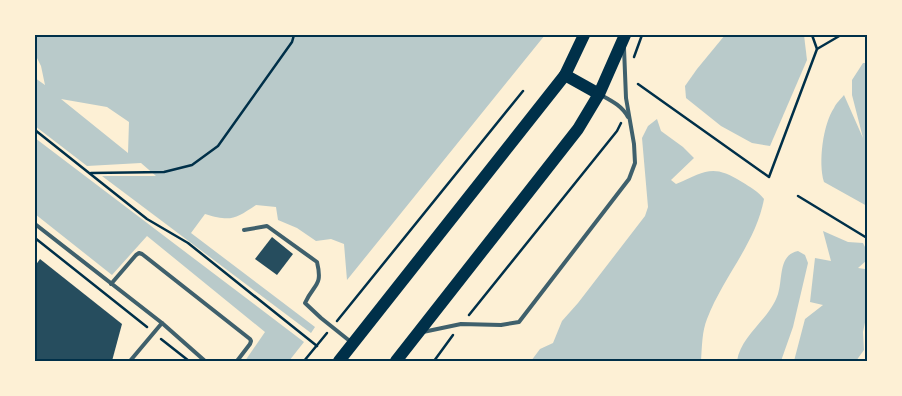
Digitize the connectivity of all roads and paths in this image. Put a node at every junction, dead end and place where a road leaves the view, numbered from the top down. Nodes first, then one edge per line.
1 (294, 35) edge
2 (584, 35) edge
3 (642, 35) edge
4 (812, 35) edge
5 (841, 35) edge
6 (624, 36) edge
7 (817, 49) junction
8 (631, 63) dead end
9 (565, 74) junction
10 (638, 84) dead end
11 (523, 91) dead end
12 (599, 94) junction
13 (624, 111) junction
14 (630, 121) junction
15 (35, 130) edge
16 (91, 173) junction
17 (798, 196) dead end
18 (35, 224) edge
19 (244, 230) dead end
20 (35, 238) edge
21 (867, 238) edge
22 (111, 284) junction
23 (162, 323) junction
24 (462, 324) junction
25 (332, 327) junction
26 (154, 333) junction
27 (418, 333) junction
28 (353, 344) junction
29 (317, 346) junction
30 (130, 361) edge
31 (189, 361) edge
32 (205, 361) edge
33 (238, 361) edge
34 (304, 361) edge
35 (339, 361) edge
36 (396, 361) edge
37 (434, 361) edge

1 - 16 path
2 - 9 main road
3 - 8 path
4 - 7 path
5 - 7 path
6 - 12 main road
6 - 14 lane
7 - 10 path
9 - 12 main road
9 - 28 main road
11 - 25 path
12 - 13 lane
12 - 27 main road
13 - 14 lane
13 - 24 path
14 - 24 lane
15 - 16 path
16 - 29 path
17 - 21 path
18 - 22 lane
19 - 25 lane
20 - 26 path
22 - 23 lane
22 - 33 lane
23 - 26 lane
23 - 32 lane
24 - 27 lane
24 - 37 path
25 - 28 lane
25 - 29 path
26 - 30 lane
26 - 31 path
27 - 36 main road
28 - 35 main road
29 - 34 path

